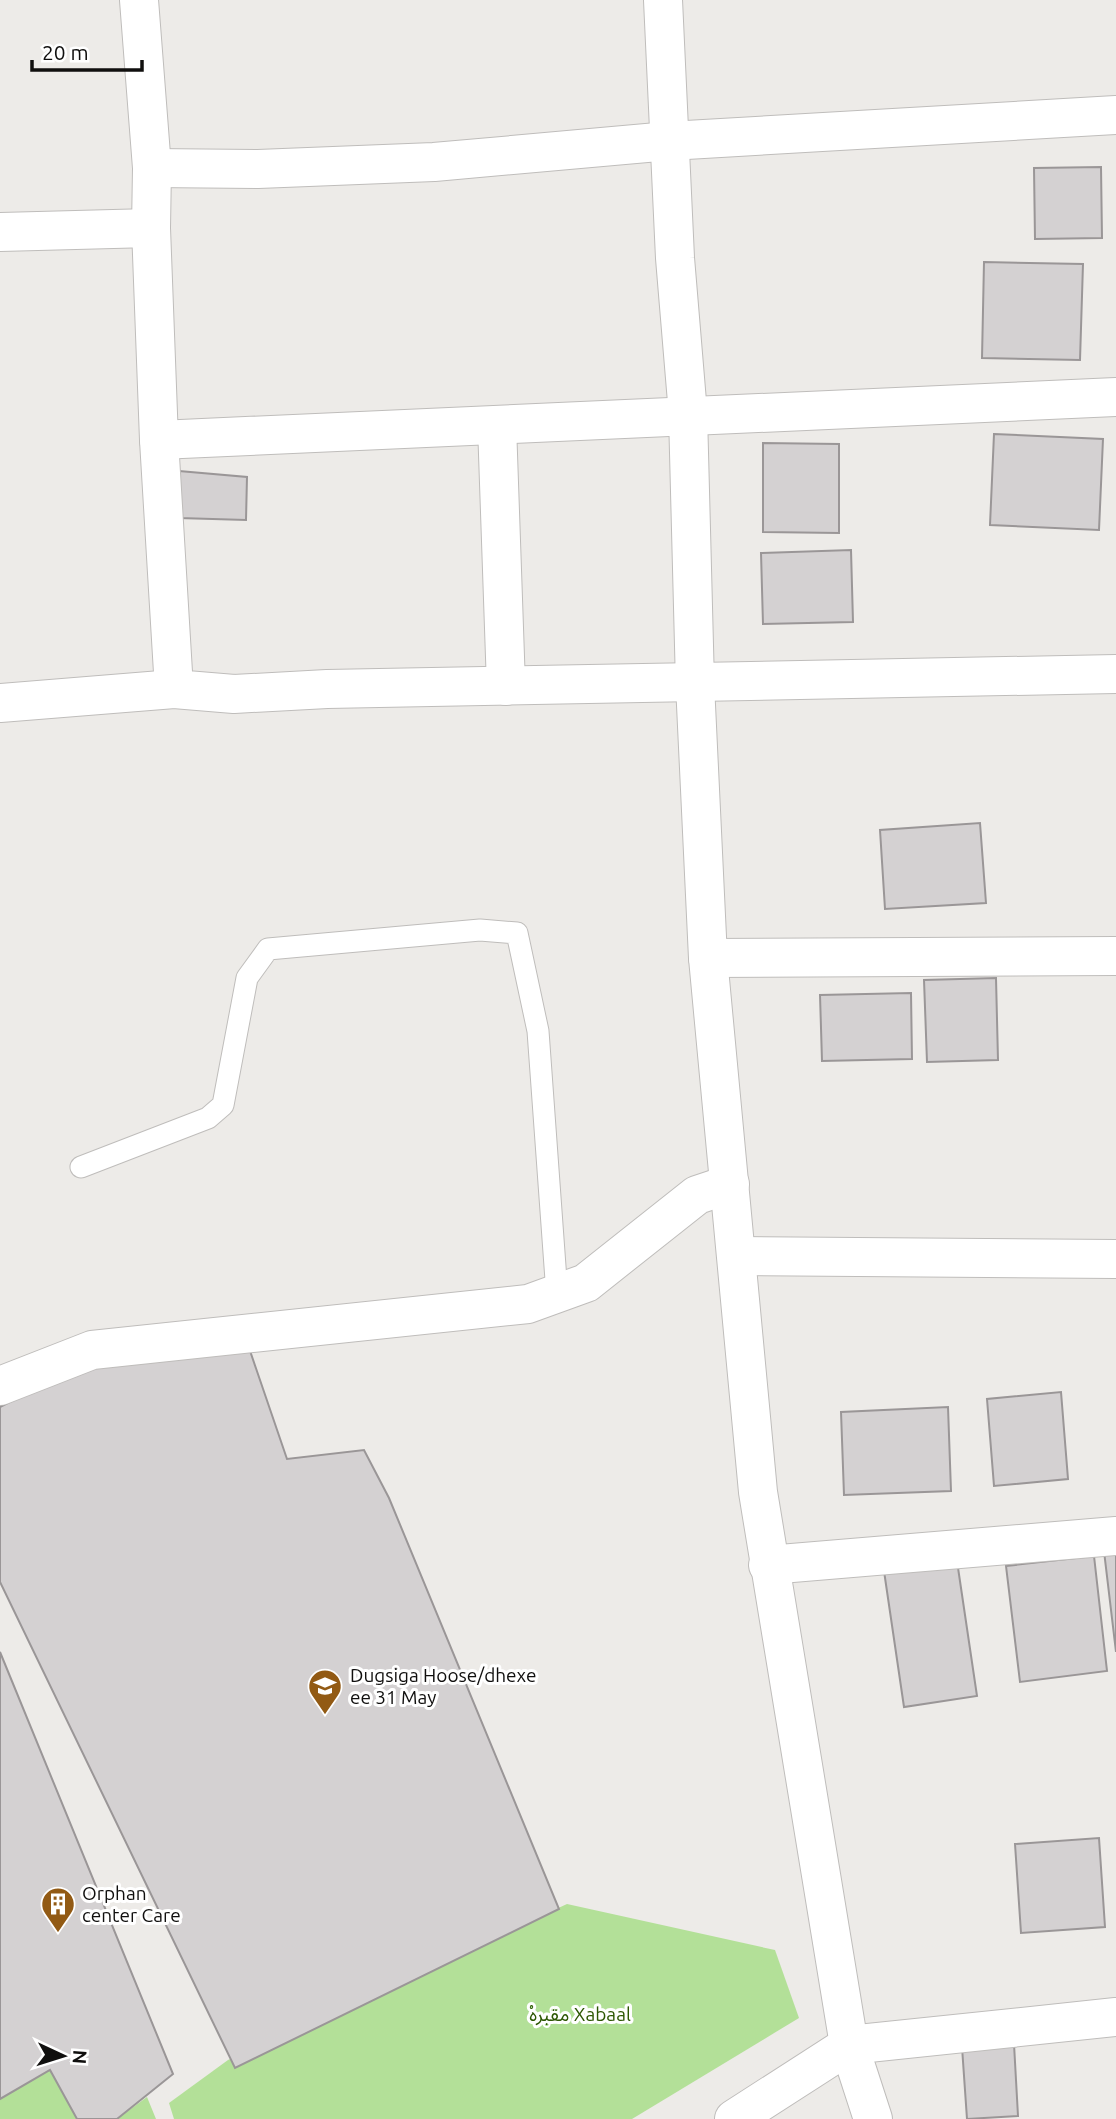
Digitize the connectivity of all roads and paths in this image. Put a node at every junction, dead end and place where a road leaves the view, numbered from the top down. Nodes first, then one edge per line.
1 (139, 0) edge
2 (663, 0) edge
3 (1116, 115) edge
4 (669, 141) junction
5 (152, 169) junction
6 (150, 228) junction
7 (0, 232) edge
8 (1116, 397) edge
9 (688, 415) junction
10 (497, 425) junction
11 (159, 440) junction
12 (1116, 674) edge
13 (695, 684) junction
14 (506, 687) junction
15 (174, 689) junction
16 (0, 703) edge
17 (1116, 956) edge
18 (708, 958) junction
19 (81, 1167) dead end
20 (730, 1184) junction
21 (738, 1256) junction
22 (1116, 1259) edge
23 (556, 1294) junction
24 (0, 1386) edge
25 (1116, 1536) edge
26 (768, 1565) junction
27 (1116, 2017) edge
28 (849, 2045) junction
29 (734, 2119) edge
30 (873, 2119) edge

1 - 5 street
2 - 4 street
3 - 4 street
4 - 5 street
4 - 9 street
5 - 6 street
6 - 7 street
6 - 11 street
8 - 9 street
9 - 10 street
9 - 13 street
10 - 11 street
10 - 14 street
11 - 15 street
12 - 13 street
13 - 14 street
13 - 18 street
14 - 15 street
15 - 16 street
17 - 18 street
18 - 20 street
19 - 23 lane
20 - 21 street
20 - 23 street
21 - 22 street
21 - 26 street
23 - 24 street
25 - 26 street
26 - 28 street
27 - 28 street
28 - 29 street
28 - 30 street

